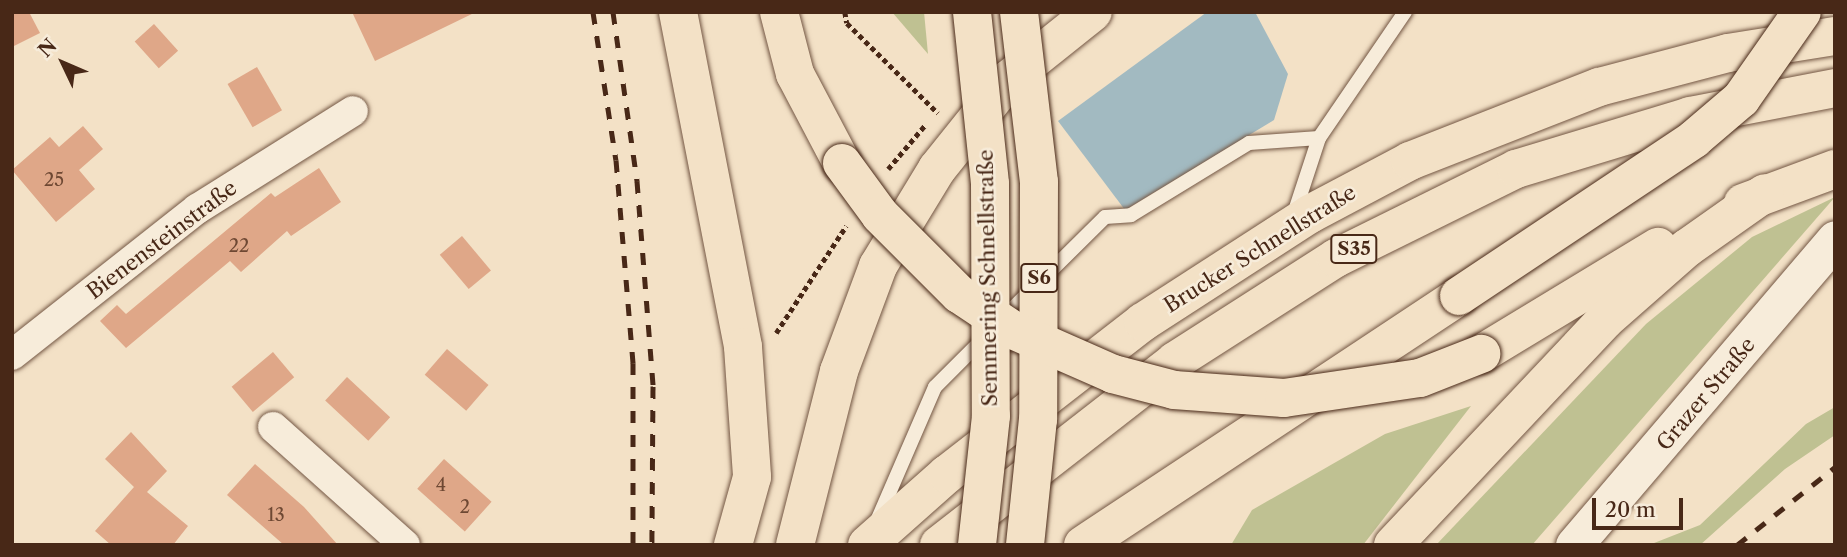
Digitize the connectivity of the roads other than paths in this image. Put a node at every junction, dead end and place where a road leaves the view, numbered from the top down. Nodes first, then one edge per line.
1 (678, 12) edge
2 (779, 12) edge
3 (972, 12) edge
4 (1019, 12) edge
5 (1093, 12) edge
6 (1405, 12) edge
7 (1802, 12) edge
8 (1835, 36) edge
9 (1835, 88) edge
10 (353, 111) dead end
11 (1319, 138) junction
12 (1835, 169) edge
13 (1765, 193) junction
14 (1290, 227) junction
15 (1835, 239) edge
16 (12, 355) edge
17 (273, 427) dead end
18 (405, 545) edge
19 (733, 545) edge
20 (795, 545) edge
21 (867, 545) edge
22 (939, 545) edge
23 (977, 545) edge
24 (1026, 545) edge
25 (1083, 545) edge
26 (1393, 545) edge
27 (1574, 545) edge

1 - 19 highway
2 - 13 highway, bridge
3 - 23 highway, Semmering Schnellstraße / S6, bridge
4 - 24 highway, S6, bridge
5 - 20 highway
6 - 11 lane
7 - 25 highway, bridge
8 - 14 highway, Brucker Schnellstraße / S35
9 - 22 highway, S35
10 - 16 street, Bienensteinstraße
11 - 14 lane
11 - 21 lane
12 - 13 highway
13 - 26 highway
14 - 21 highway, Brucker Schnellstraße / S35
15 - 27 street, Grazer Straße
17 - 18 street

